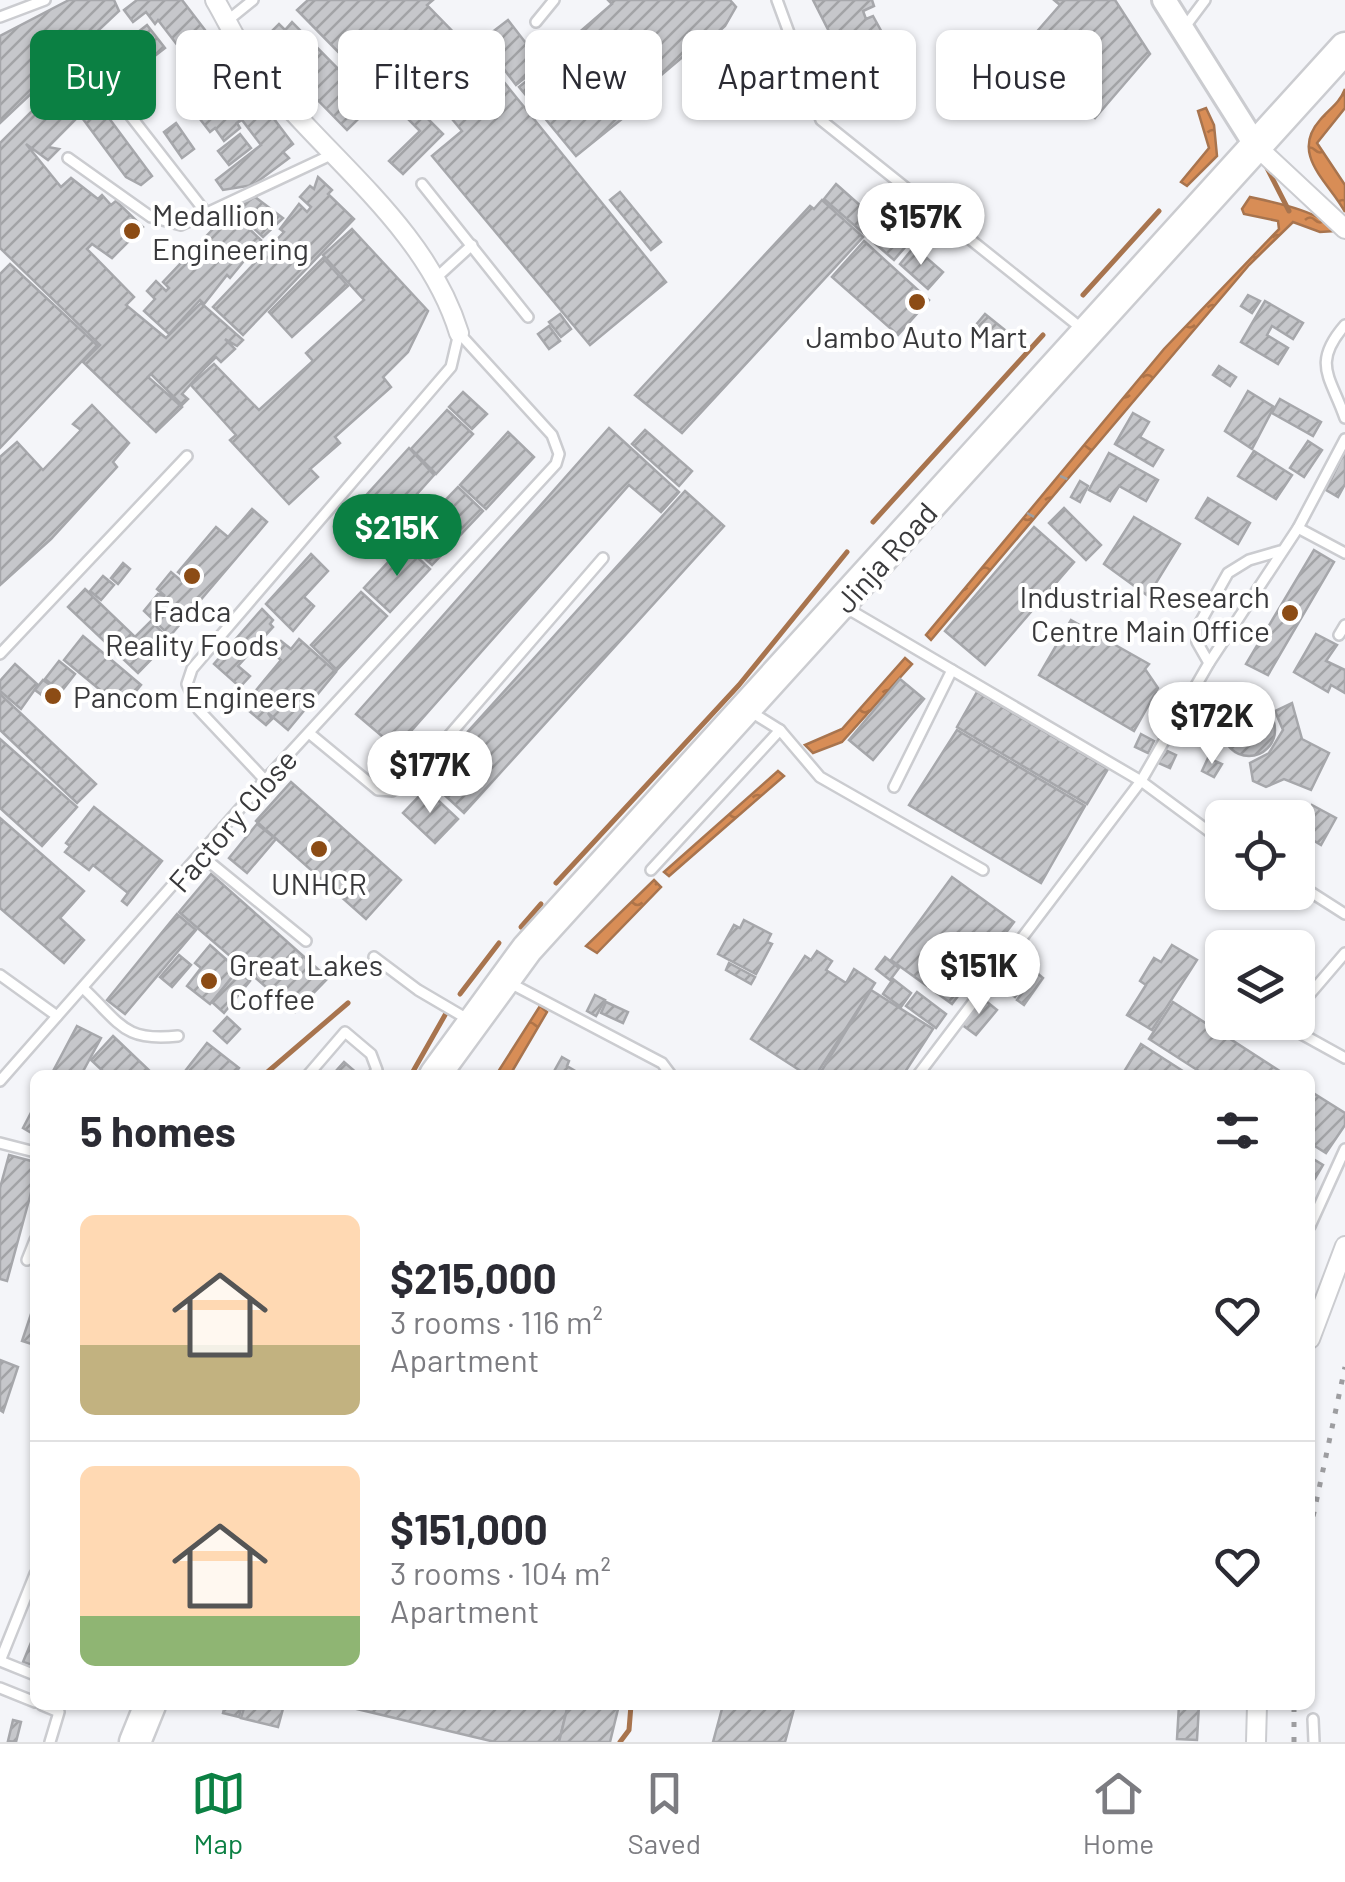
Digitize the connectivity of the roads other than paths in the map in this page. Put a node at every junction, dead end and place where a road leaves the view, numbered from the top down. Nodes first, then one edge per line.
1 (45, 0) edge
2 (215, 0) edge
3 (253, 0) edge
4 (554, 0) edge
5 (777, 0) edge
6 (1164, 0) edge
7 (1205, 0) edge
8 (0, 17) edge
9 (227, 21) junction
10 (536, 22) dead end
11 (1182, 30) junction
12 (1345, 48) edge
13 (134, 120) edge
14 (1256, 146) junction
15 (333, 154) junction
16 (68, 158) dead end
17 (422, 184) dead end
18 (206, 214) junction
19 (1345, 229) edge
20 (472, 245) junction
21 (436, 278) junction
22 (528, 317) dead end
23 (1345, 325) edge
24 (1087, 332) junction
25 (459, 334) junction
26 (1345, 418) edge
27 (1345, 440) edge
28 (187, 456) dead end
29 (1298, 528) junction
30 (1280, 550) junction
31 (1345, 554) edge
32 (603, 558) dead end
33 (843, 606) junction
34 (1345, 625) edge
35 (1339, 635) dead end
36 (0, 654) edge
37 (1209, 663) junction
38 (952, 670) junction
39 (745, 708) junction
40 (780, 730) junction
41 (309, 733) junction
42 (265, 780) junction
43 (1140, 781) junction
44 (894, 787) dead end
45 (1205, 829) edge
46 (202, 856) junction
47 (651, 870) dead end
48 (984, 870) dead end
49 (1315, 895) edge
50 (1345, 914) edge
51 (306, 941) dead end
52 (1345, 953) edge
53 (374, 957) dead end
54 (0, 975) edge
55 (501, 979) junction
56 (1315, 988) edge
57 (84, 989) junction
58 (57, 1016) junction
59 (472, 1021) junction
60 (178, 1036) dead end
61 (1312, 1040) edge
62 (1345, 1058) edge
63 (312, 1070) edge
64 (377, 1070) edge
65 (438, 1070) edge
66 (667, 1070) edge
67 (922, 1070) edge
68 (0, 1081) edge
69 (0, 1143) edge
70 (1345, 1149) edge
71 (30, 1151) edge
72 (1315, 1215) edge
73 (1345, 1246) edge
74 (30, 1252) edge
75 (27, 1260) dead end
76 (1315, 1325) edge
77 (30, 1586) edge
78 (30, 1673) edge
79 (0, 1688) edge
80 (30, 1700) edge
81 (54, 1710) edge
82 (148, 1710) edge
83 (1257, 1710) edge
84 (1313, 1719) dead end
85 (50, 1742) edge
86 (135, 1742) edge
87 (1256, 1742) edge
88 (1314, 1742) edge

1 - 8 lane
2 - 9 street
3 - 9 lane
4 - 10 lane
5 - 24 lane
6 - 11 street
7 - 11 lane
9 - 15 street
11 - 14 street
12 - 14 highway, Jinja Road
13 - 18 lane
14 - 19 street
14 - 24 highway, Jinja Road
15 - 18 lane
15 - 21 street
16 - 18 lane
17 - 20 lane
20 - 21 lane
20 - 22 lane
21 - 25 street
23 - 26 lane
24 - 33 highway, Jinja Road
25 - 41 lane, Factory Close
25 - 42 lane
27 - 29 lane
28 - 36 lane
29 - 30 lane
29 - 31 lane
30 - 37 lane
30 - 37 lane
32 - 41 lane
33 - 38 lane
33 - 39 highway, Jinja Road
34 - 35 lane
37 - 43 lane
38 - 43 lane
38 - 44 lane
39 - 40 lane
39 - 55 highway, Jinja Road
40 - 47 lane
40 - 48 lane
41 - 42 lane, Factory Close
42 - 46 lane, Factory Close
43 - 45 lane
43 - 67 lane
46 - 51 lane
46 - 57 lane, Factory Close
49 - 50 lane
52 - 56 lane
53 - 59 lane
54 - 58 lane
55 - 59 highway, Jinja Road
55 - 66 lane
57 - 58 lane, Factory Close
57 - 60 lane
58 - 68 lane, Factory Close
59 - 65 highway, Jinja Road
61 - 62 lane
63 - 64 lane
69 - 71 lane
70 - 72 lane
73 - 76 street
74 - 75 lane
77 - 78 lane
79 - 80 lane
81 - 85 lane
82 - 86 highway
83 - 87 street
84 - 88 lane

